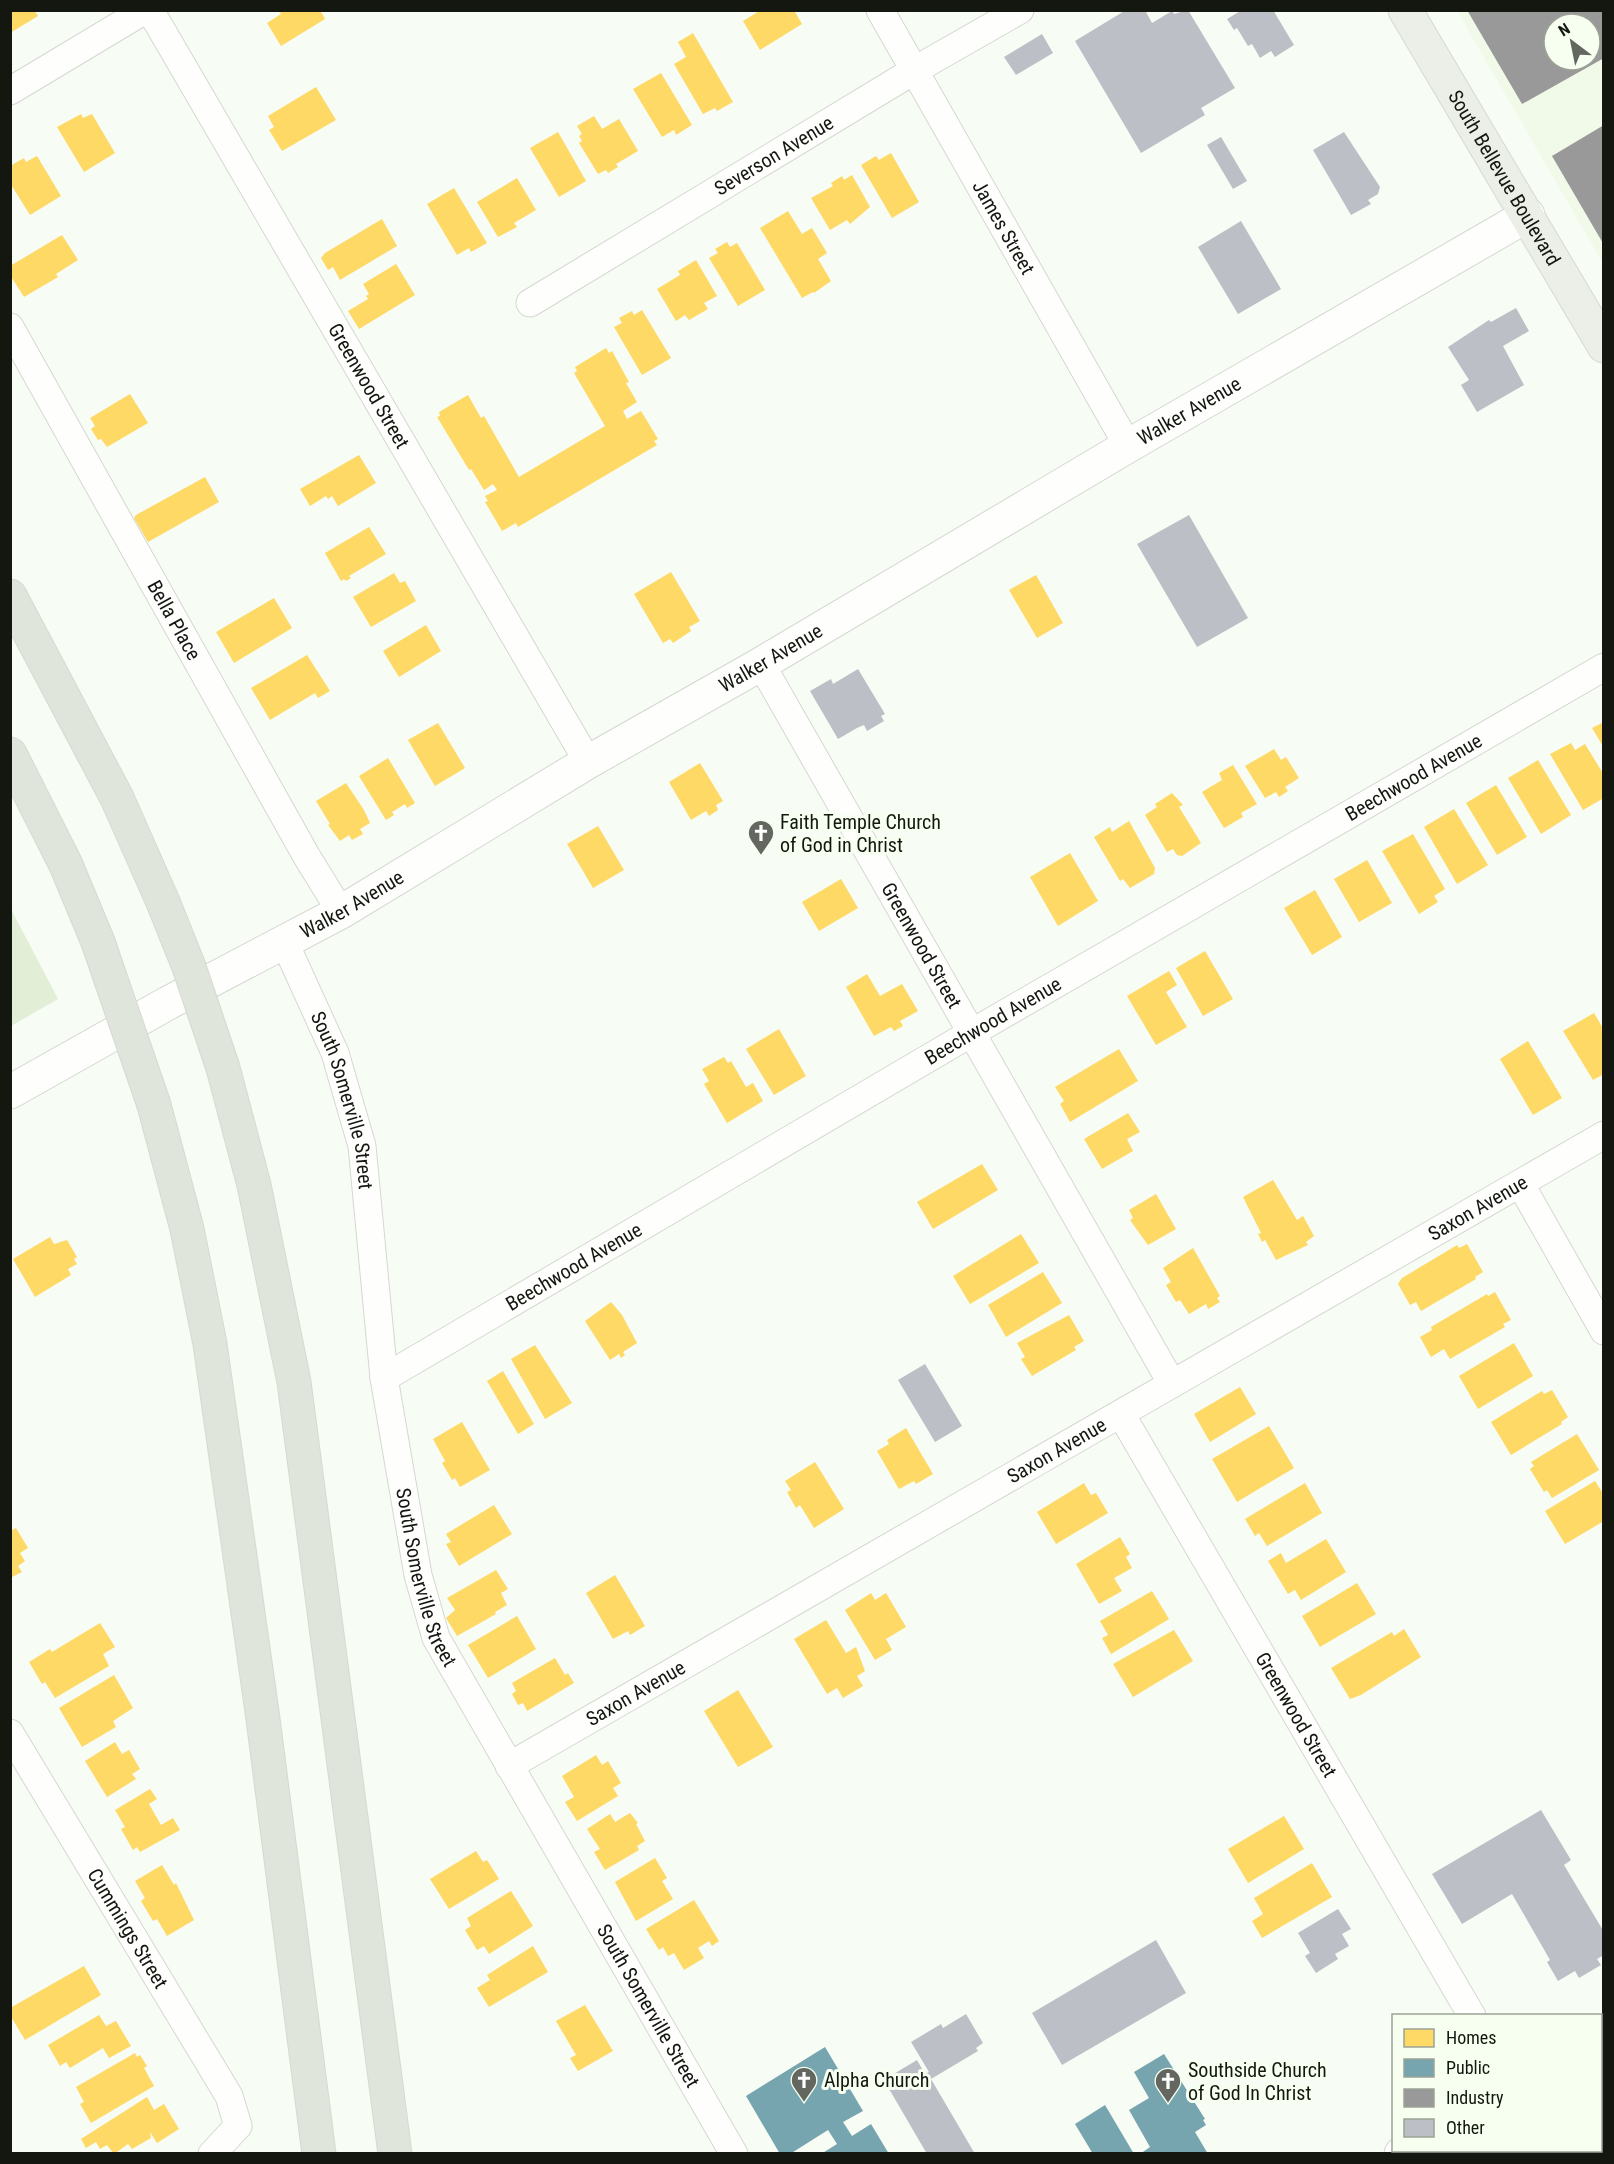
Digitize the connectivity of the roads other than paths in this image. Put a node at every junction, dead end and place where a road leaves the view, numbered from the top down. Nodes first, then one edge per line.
1 (145, 10) edge
2 (150, 10) edge
3 (880, 10) edge
4 (1020, 10) edge
5 (1405, 10) edge
6 (915, 70) junction
7 (10, 92) edge
8 (1528, 215) junction
9 (530, 303) dead end
10 (10, 327) edge
11 (1604, 346) edge
12 (1128, 446) junction
13 (10, 596) edge
14 (761, 664) junction
15 (1604, 667) edge
16 (10, 754) edge
17 (588, 762) junction
18 (341, 912) junction
19 (284, 941) junction
20 (973, 1032) junction
21 (10, 1092) edge
22 (1604, 1136) edge
23 (1521, 1185) junction
24 (1604, 1331) edge
25 (384, 1378) junction
26 (1172, 1384) junction
27 (1121, 1414) junction
28 (10, 1733) edge
29 (510, 1766) junction
30 (1471, 2014) edge
31 (212, 2154) edge
32 (319, 2154) edge
33 (396, 2154) edge
34 (734, 2154) edge

1 - 7 street
2 - 17 street, Greenwood Street
3 - 6 street, James Street
4 - 6 street, Severson Avenue
5 - 8 main road, South Bellevue Boulevard
6 - 9 street, Severson Avenue
6 - 12 street, James Street
8 - 11 main road, South Bellevue Boulevard
8 - 12 street, Walker Avenue
10 - 18 street, Bella Place
12 - 14 street, Walker Avenue
13 - 33 highway, bridge
14 - 17 street, Walker Avenue
14 - 20 street, Greenwood Street
15 - 20 street, Beechwood Avenue
16 - 32 highway, bridge
17 - 18 street, Walker Avenue
18 - 19 street, Walker Avenue
19 - 21 street, Walker Avenue
19 - 25 street, South Somerville Street
20 - 25 street, Beechwood Avenue
20 - 26 street, Greenwood Street
22 - 23 street, Saxon Avenue
23 - 24 street
23 - 26 street, Saxon Avenue
25 - 29 street, South Somerville Street
26 - 27 street, Saxon Avenue
27 - 29 street, Saxon Avenue
27 - 30 street, Greenwood Street
28 - 31 street, Cummings Street
29 - 34 street, South Somerville Street

